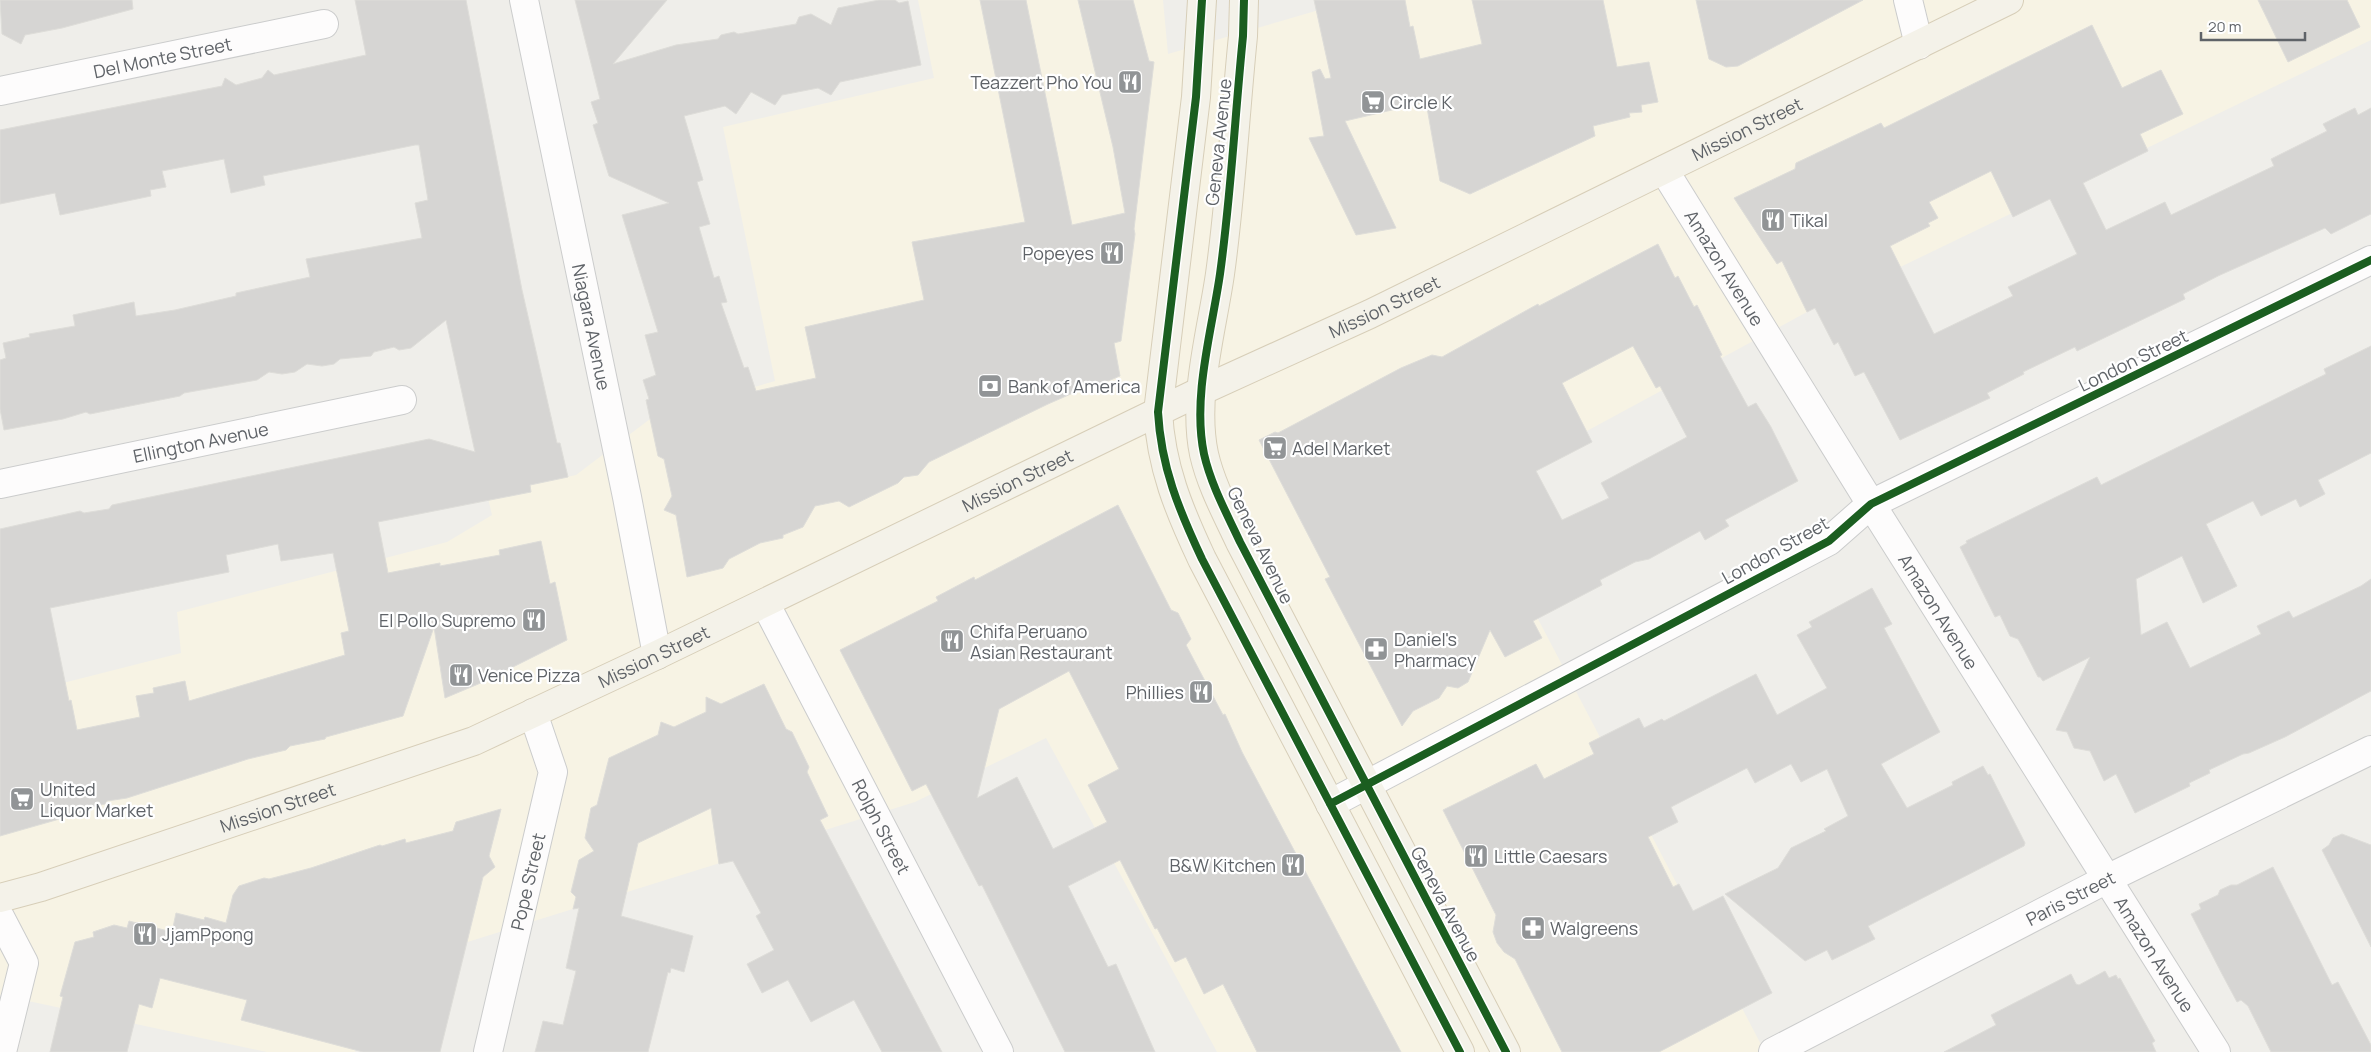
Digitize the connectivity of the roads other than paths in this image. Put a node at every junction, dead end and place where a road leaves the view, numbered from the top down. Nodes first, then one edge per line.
1 (524, 0) edge
2 (1202, 0) edge
3 (1244, 0) edge
4 (1908, 0) edge
5 (2009, 0) edge
6 (324, 24) dead end
7 (1919, 45) junction
8 (0, 91) edge
9 (1664, 170) junction
10 (2371, 260) edge
11 (1202, 390) junction
12 (402, 400) dead end
13 (1158, 412) junction
14 (0, 484) edge
15 (1871, 504) junction
16 (765, 603) junction
17 (657, 655) junction
18 (533, 713) junction
19 (2371, 750) edge
20 (1367, 785) junction
21 (1330, 804) junction
22 (2107, 879) junction
23 (0, 898) edge
24 (0, 917) edge
25 (2, 1052) edge
26 (488, 1052) edge
27 (999, 1052) edge
28 (1460, 1052) edge
29 (1506, 1052) edge
30 (1773, 1052) edge
31 (2216, 1052) edge

1 - 17 street, Niagara Avenue
2 - 13 main road, Geneva Avenue
3 - 11 main road, Geneva Avenue
4 - 7 street
5 - 7 main road, Mission Street
6 - 8 street, Del Monte Street
7 - 9 main road, Mission Street
9 - 11 main road, Mission Street
9 - 15 street, Amazon Avenue
10 - 15 street, London Street
11 - 13 main road, Mission Street
11 - 20 main road, Geneva Avenue
12 - 14 street, Ellington Avenue
13 - 16 main road, Mission Street
13 - 21 main road, Geneva Avenue
15 - 20 street, London Street
15 - 22 street, Amazon Avenue
16 - 17 main road, Mission Street
16 - 27 street, Rolph Street
17 - 18 main road, Mission Street
18 - 23 main road, Mission Street
18 - 26 street, Pope Street
19 - 22 street, Paris Street
20 - 21 street, London Street
20 - 29 main road, Geneva Avenue
21 - 28 main road, Geneva Avenue
22 - 30 street, Paris Street
22 - 31 street, Amazon Avenue
24 - 25 street

